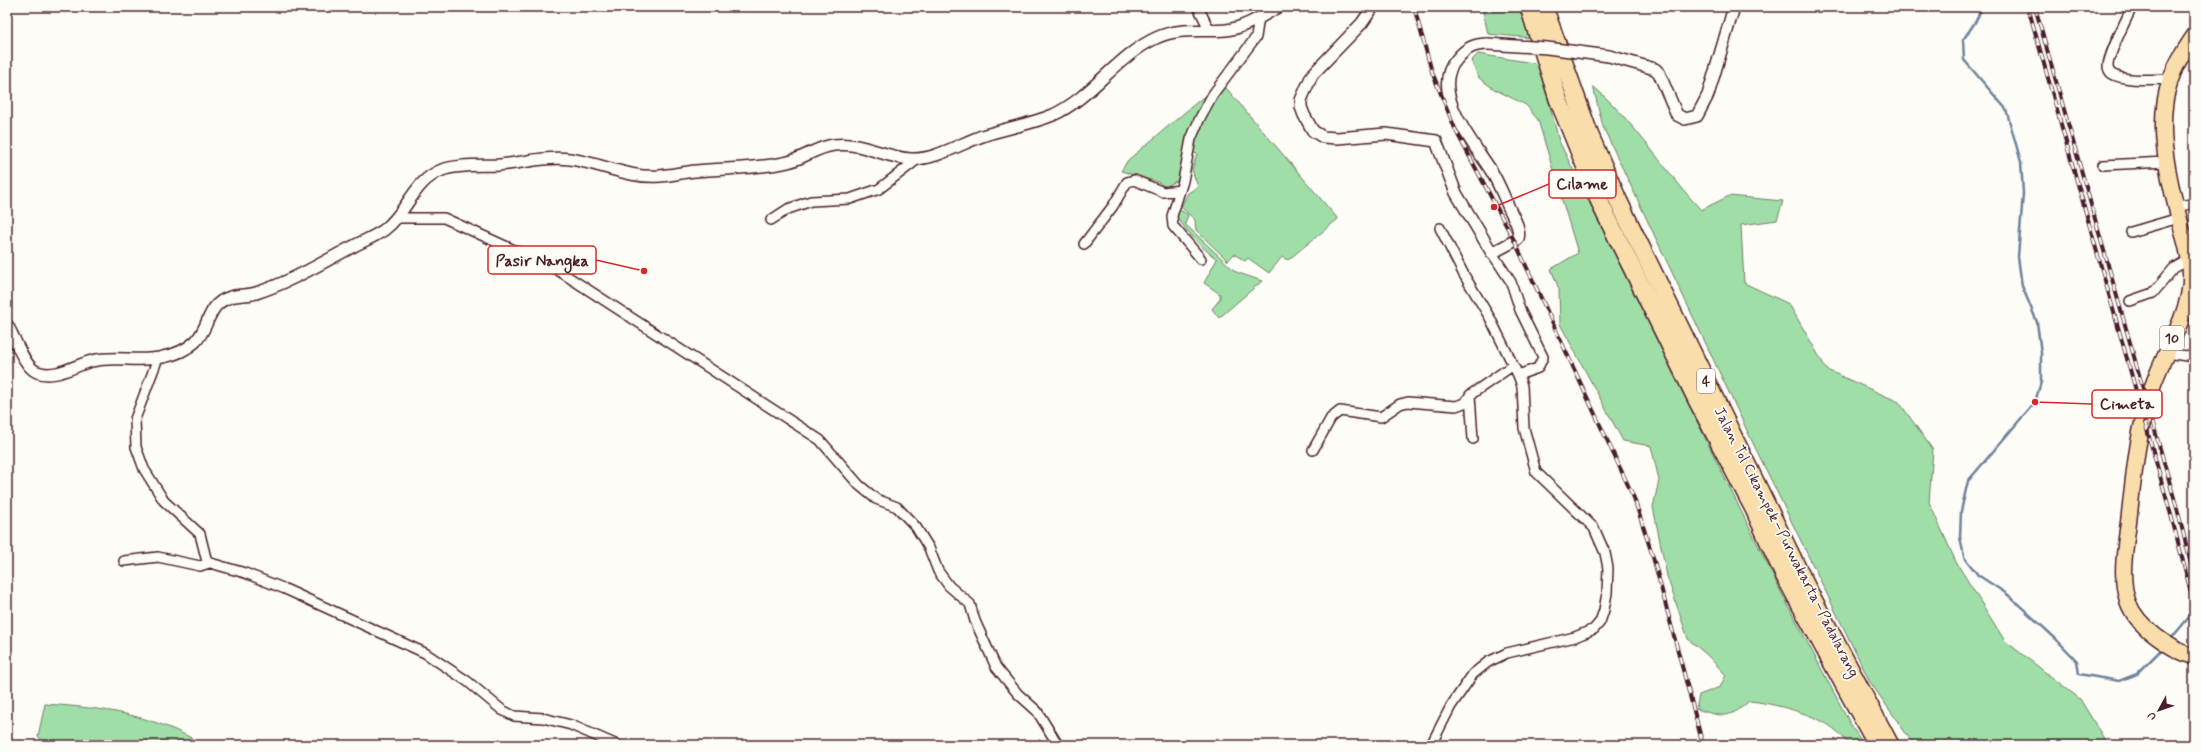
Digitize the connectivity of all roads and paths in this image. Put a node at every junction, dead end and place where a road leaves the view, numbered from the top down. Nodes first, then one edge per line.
1 (1198, 7) edge
2 (1278, 7) edge
3 (1373, 7) edge
4 (1529, 7) edge
5 (1544, 7) edge
6 (1734, 7) edge
7 (2132, 7) edge
8 (1259, 17) junction
9 (1209, 29) junction
10 (2194, 36) edge
11 (2170, 79) junction
12 (918, 159) junction
13 (2167, 162) junction
14 (2103, 165) dead end
15 (1180, 190) junction
16 (2194, 203) edge
17 (2177, 212) junction
18 (398, 218) junction
19 (771, 220) dead end
20 (1440, 228) dead end
21 (2131, 232) dead end
22 (1084, 244) dead end
23 (1492, 253) junction
24 (1201, 259) dead end
25 (2190, 259) junction
26 (2130, 301) dead end
27 (7, 325) edge
28 (2166, 353) junction
29 (2194, 357) edge
30 (158, 358) junction
31 (1512, 366) junction
32 (1518, 375) junction
33 (1469, 397) junction
34 (1473, 438) dead end
35 (1313, 450) dead end
36 (124, 561) dead end
37 (209, 563) junction
38 (2189, 656) edge
39 (617, 745) edge
40 (1058, 745) edge
41 (1431, 745) edge
42 (1877, 745) edge
43 (1890, 745) edge

1 - 9 street
2 - 8 street
3 - 23 street
4 - 42 highway, Jalan Tol Cikampek–Purwakarta–Padalarang / 4
5 - 43 highway, Jalan Tol Cikampek–Purwakarta–Padalarang / 4
6 - 23 street, bridge
7 - 11 street
8 - 9 street
8 - 15 street
9 - 12 street
10 - 11 highway, 10
11 - 13 highway, 10
12 - 18 street
12 - 19 street
13 - 14 street
13 - 17 highway, 10
15 - 22 street
15 - 24 street
16 - 17 street
17 - 21 street
17 - 25 highway, 10
18 - 30 street
18 - 40 street
20 - 31 street
23 - 32 street
25 - 26 street
25 - 28 highway, 10
27 - 30 street
28 - 29 street
28 - 38 highway, 10
30 - 37 street
31 - 32 street
31 - 33 street
32 - 41 street
33 - 34 street
33 - 35 street
36 - 37 street
37 - 39 street

